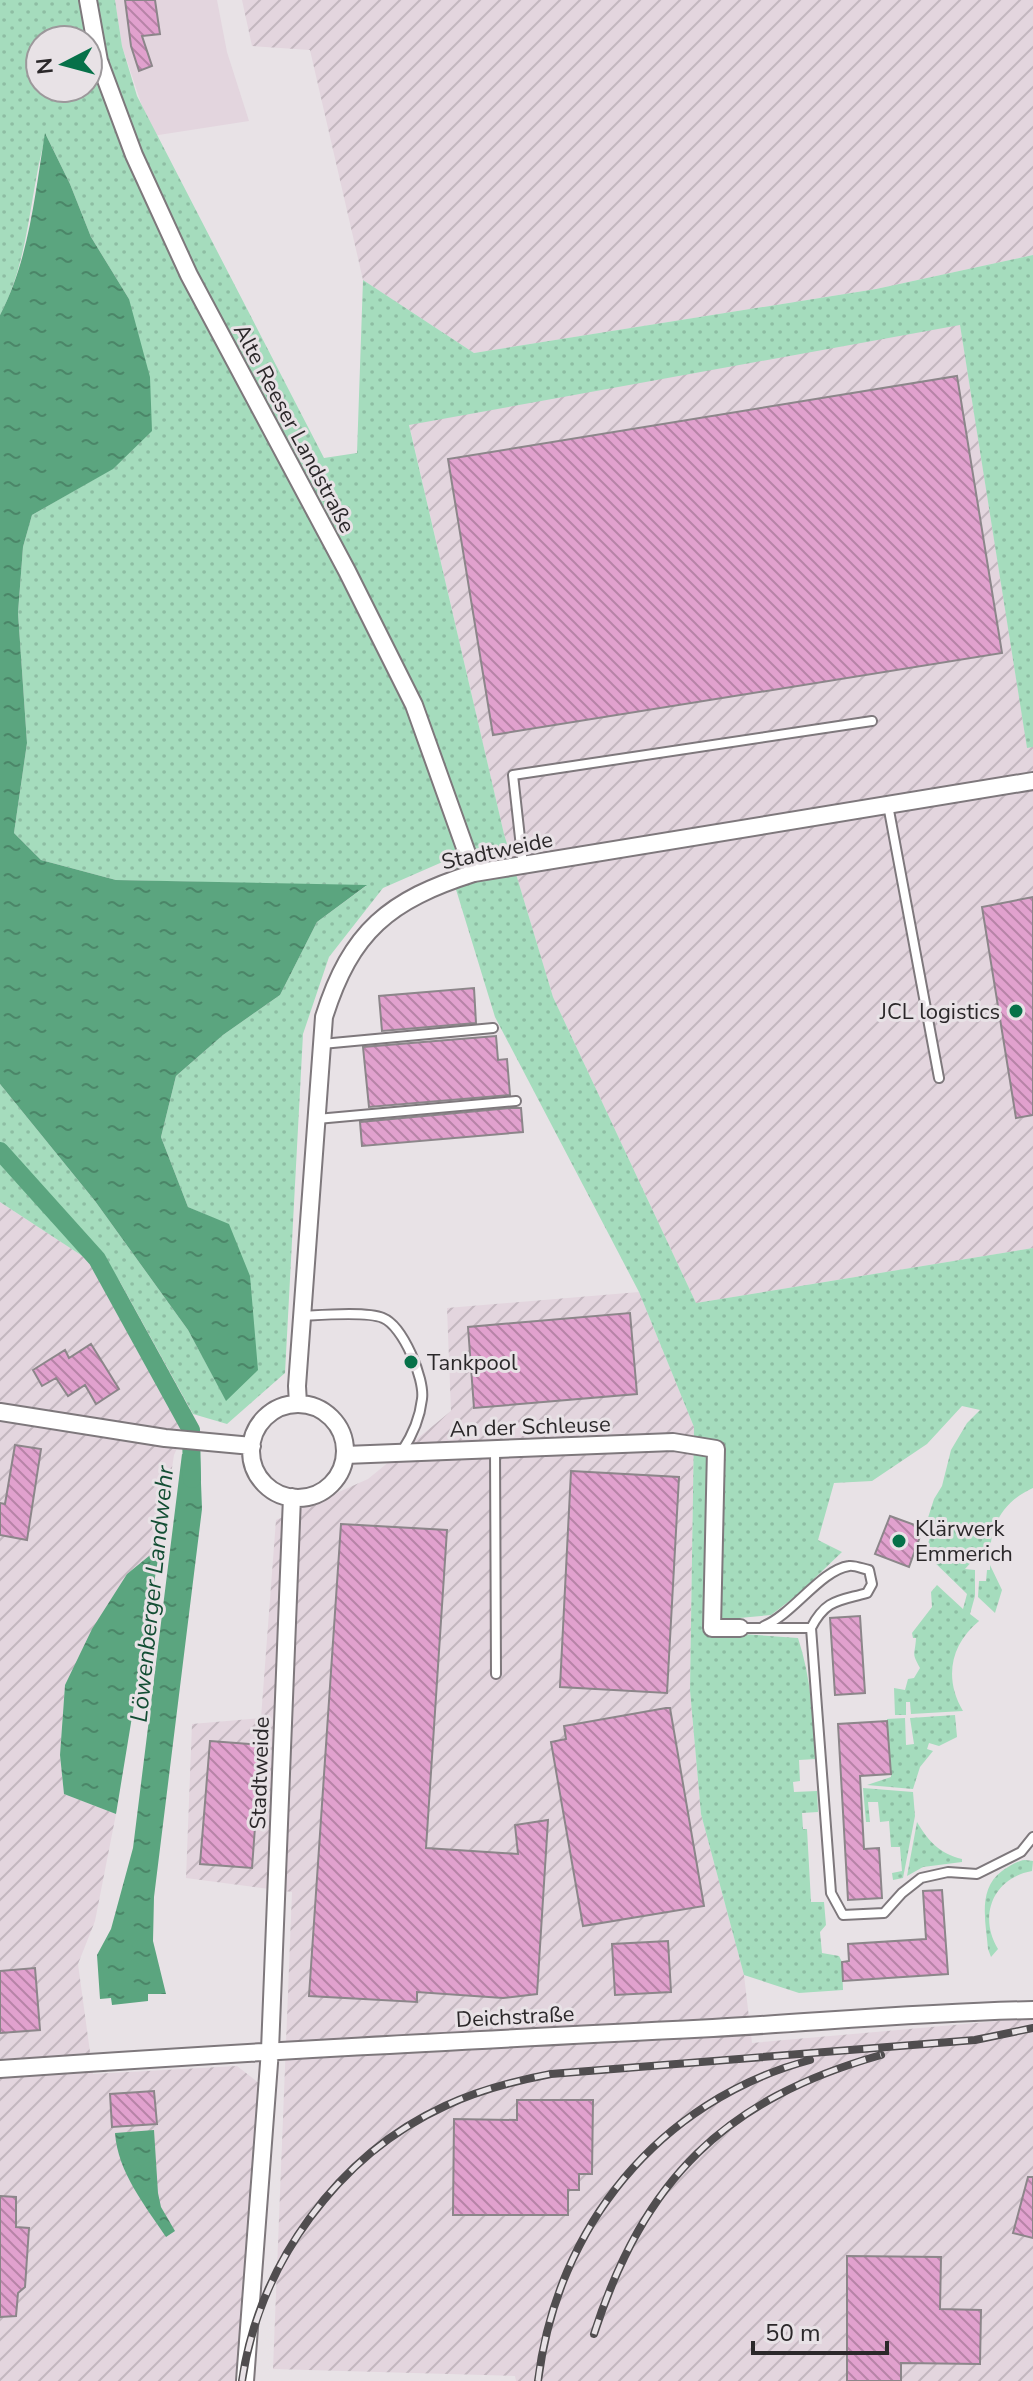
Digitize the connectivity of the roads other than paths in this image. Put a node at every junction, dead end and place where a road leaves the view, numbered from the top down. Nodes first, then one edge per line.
1 (88, 0) edge
2 (872, 721) dead end
3 (1033, 781) edge
4 (888, 805) junction
5 (523, 865) junction
6 (474, 873) junction
7 (493, 1028) dead end
8 (322, 1044) junction
9 (939, 1078) dead end
10 (516, 1101) dead end
11 (316, 1120) junction
12 (302, 1316) junction
13 (298, 1404) junction
14 (0, 1412) edge
15 (252, 1446) junction
16 (495, 1449) junction
17 (401, 1453) junction
18 (345, 1455) junction
19 (292, 1497) junction
20 (740, 1628) joint
21 (758, 1628) junction
22 (811, 1628) junction
23 (496, 1674) dead end
24 (1033, 1837) edge
25 (1033, 2010) edge
26 (270, 2050) junction
27 (0, 2069) edge
28 (245, 2381) edge

1 - 6 street, Alte Reeser Landstraße
2 - 5 lane
3 - 4 street, Stadtweide
4 - 5 street, Stadtweide
4 - 9 lane
5 - 6 street, Stadtweide
6 - 8 street, Stadtweide
7 - 8 lane
8 - 11 street, Stadtweide
10 - 11 lane
11 - 12 street, Stadtweide
12 - 13 street, Stadtweide
12 - 17 lane
13 - 15 street
13 - 18 street
14 - 15 street
15 - 19 street
16 - 17 street, An der Schleuse
16 - 20 street, An der Schleuse
16 - 23 lane
17 - 18 street, An der Schleuse
18 - 19 street
19 - 26 street, Stadtweide
20 - 21 lane
21 - 22 lane
21 - 22 lane
22 - 24 lane
25 - 26 street, Deichstraße
26 - 27 street, Deichstraße
26 - 28 street, Stadtweide

